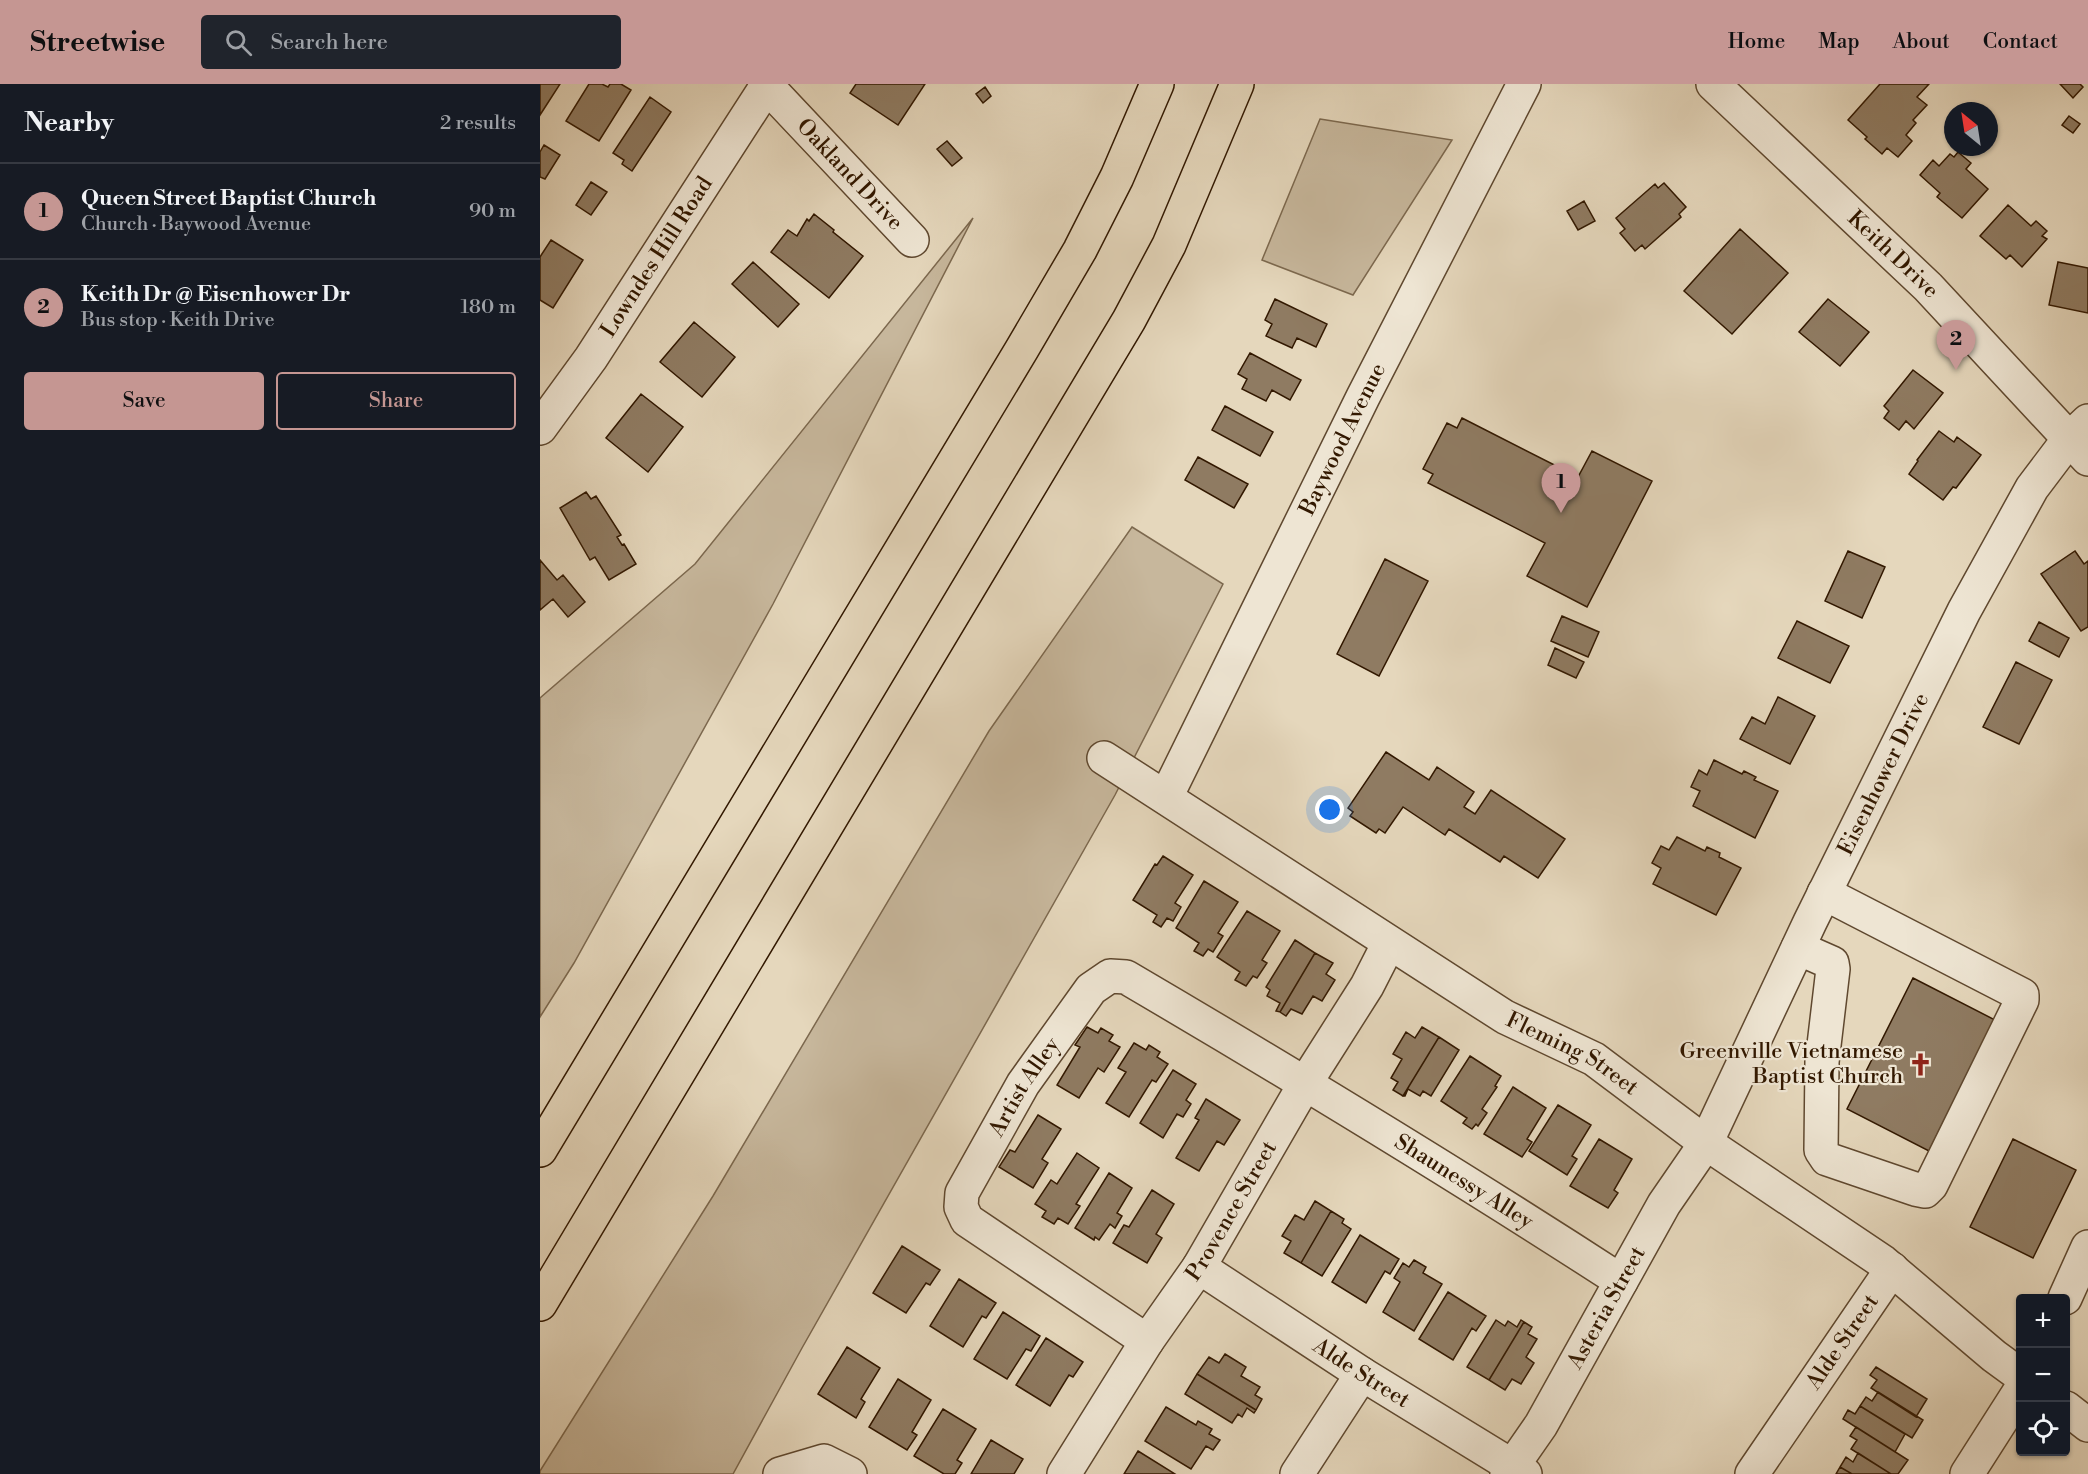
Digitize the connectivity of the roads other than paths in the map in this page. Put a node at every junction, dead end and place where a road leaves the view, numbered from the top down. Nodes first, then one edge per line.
1 (1157, 84) edge
2 (1237, 84) edge
3 (1524, 84) edge
4 (1713, 84) edge
5 (767, 85) edge
6 (912, 240) dead end
7 (540, 428) edge
8 (2082, 440) edge
9 (1104, 758) dead end
10 (1166, 797) junction
11 (1824, 893) junction
12 (1389, 943) junction
13 (1798, 948) junction
14 (1306, 1082) junction
15 (1706, 1143) junction
16 (540, 1150) edge
17 (2088, 1247) edge
18 (1198, 1267) junction
19 (1892, 1269) junction
20 (1621, 1281) junction
21 (2067, 1294) edge
22 (540, 1304) edge
23 (1147, 1341) junction
24 (2016, 1372) edge
25 (1362, 1374) junction
26 (2016, 1397) edge
27 (2070, 1411) edge
28 (2088, 1425) edge
29 (1514, 1471) edge
30 (780, 1474) edge
31 (850, 1474) edge
32 (1064, 1474) edge
33 (1297, 1474) edge
34 (1752, 1474) edge
35 (1967, 1474) edge

1 - 16 highway
2 - 22 highway
3 - 10 street, Baywood Avenue
4 - 8 street, Keith Drive
5 - 6 street, Oakland Drive
5 - 7 street, Lowndes Hill Road
8 - 11 street, Eisenhower Drive
9 - 10 street, Fleming Street
10 - 12 street, Fleming Street
11 - 13 street, Eisenhower Drive
11 - 13 street
12 - 14 street, Provence Street
12 - 15 street, Fleming Street
13 - 15 street, Eisenhower Drive
14 - 18 street, Provence Street
14 - 20 street, Shaunessy Alley
14 - 23 street, Artist Alley
15 - 19 street, Fleming Street
15 - 20 street, Asteria Street
17 - 21 street
18 - 23 street, Provence Street
18 - 25 street, Alde Street
19 - 24 street, Fleming Street
19 - 34 street, Alde Street
20 - 29 street, Asteria Street
23 - 32 street, Provence Street
25 - 29 street, Alde Street
25 - 33 street
26 - 35 street
27 - 28 street
30 - 31 street

